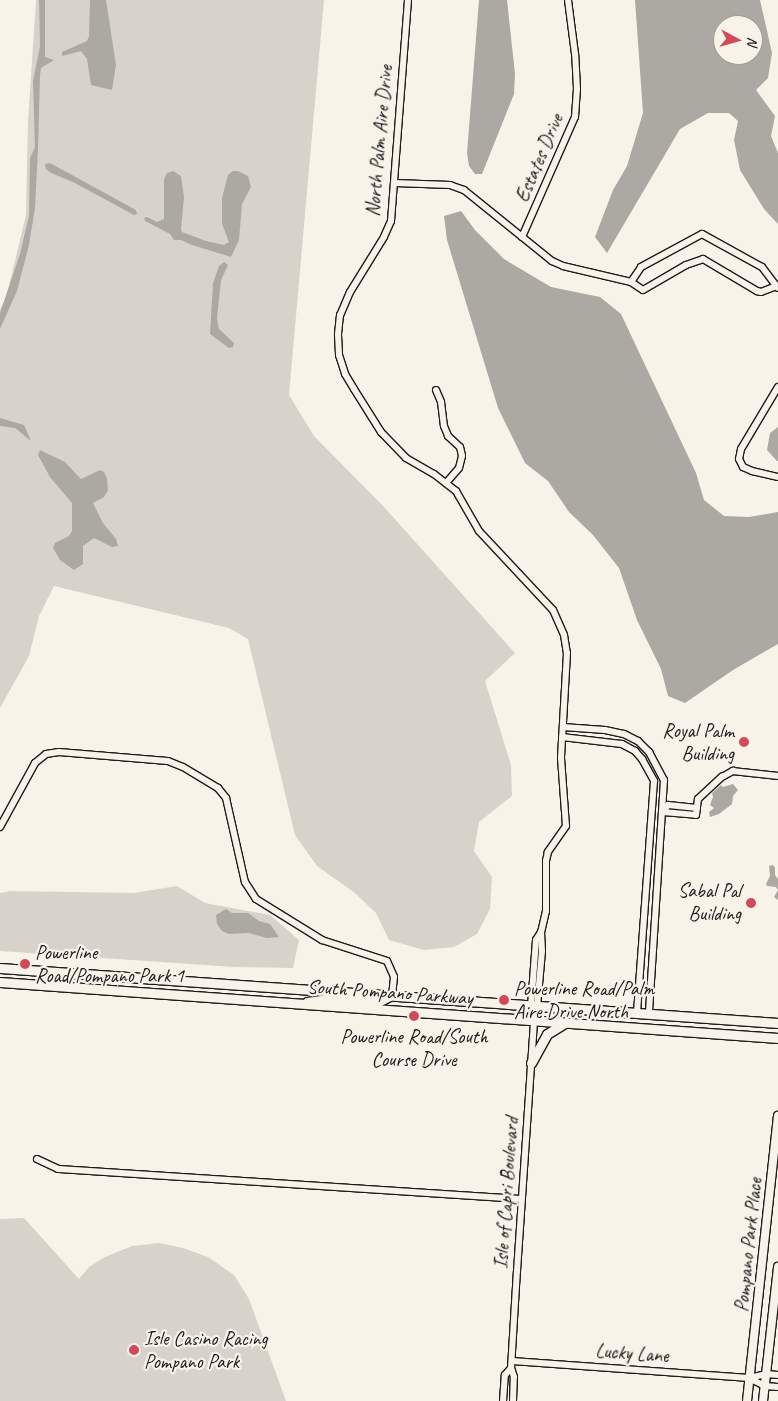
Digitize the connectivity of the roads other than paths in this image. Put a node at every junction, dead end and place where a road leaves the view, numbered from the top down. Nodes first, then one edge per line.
1 (408, 0) edge
2 (568, 0) edge
3 (395, 182) junction
4 (522, 236) junction
5 (631, 282) junction
6 (777, 283) edge
7 (778, 387) edge
8 (436, 390) dead end
9 (778, 477) edge
10 (446, 483) junction
11 (563, 727) junction
12 (562, 737) junction
13 (778, 776) edge
14 (663, 812) junction
15 (0, 827) edge
16 (648, 874) junction
17 (658, 874) junction
18 (644, 930) junction
19 (654, 930) junction
20 (0, 968) edge
21 (44, 970) junction
22 (0, 982) edge
23 (42, 986) junction
24 (392, 995) junction
25 (302, 1004) junction
26 (534, 1006) junction
27 (638, 1012) junction
28 (649, 1013) junction
29 (534, 1020) junction
30 (566, 1022) junction
31 (778, 1023) edge
32 (778, 1038) edge
33 (531, 1063) junction
34 (778, 1116) edge
35 (37, 1159) dead end
36 (522, 1199) junction
37 (778, 1267) edge
38 (512, 1364) junction
39 (766, 1374) junction
40 (778, 1375) edge
41 (750, 1378) junction
42 (765, 1386) junction
43 (778, 1386) edge
44 (503, 1401) edge
45 (512, 1401) edge
46 (747, 1401) edge
47 (763, 1401) edge

1 - 3 street, North Palm Aire Drive
2 - 4 street, Estates Drive
3 - 4 street
3 - 10 street, North Palm Aire Drive
4 - 5 street
5 - 6 street
5 - 6 street
7 - 9 street
8 - 10 street
10 - 11 street, North Palm Aire Drive
11 - 12 street, North Palm Aire Drive
11 - 14 street
12 - 16 street
12 - 26 street, North Palm Aire Drive
13 - 14 street
14 - 17 street
15 - 24 street
16 - 17 street
16 - 18 street
17 - 19 street
18 - 19 street
18 - 27 street
19 - 28 street
20 - 21 main road, South Pompano Parkway
21 - 23 street
21 - 24 main road, South Pompano Parkway
22 - 23 main road, South Pompano Parkway
23 - 25 main road, South Pompano Parkway
24 - 25 main road
24 - 26 main road, South Pompano Parkway
25 - 29 main road, South Pompano Parkway
26 - 27 main road, South Pompano Parkway
26 - 29 street, North Palm Aire Drive
27 - 28 main road, South Pompano Parkway
28 - 31 main road, South Pompano Parkway
29 - 30 main road, South Pompano Parkway
29 - 33 street, Isle of Capri Boulevard
30 - 32 main road, South Pompano Parkway
30 - 33 main road
33 - 36 street, Isle of Capri Boulevard
34 - 41 street, Pompano Park Place
35 - 36 street
36 - 38 street, Isle of Capri Boulevard
37 - 39 street, Pompano Park Place
38 - 41 street, Lucky Lane
38 - 44 street, Isle of Capri Boulevard
38 - 45 street, Isle of Capri Boulevard
39 - 40 street
39 - 41 street
39 - 42 street, Pompano Park Place
41 - 42 street
41 - 46 street, Pompano Park Place
42 - 43 street
42 - 47 street, Pompano Park Place

